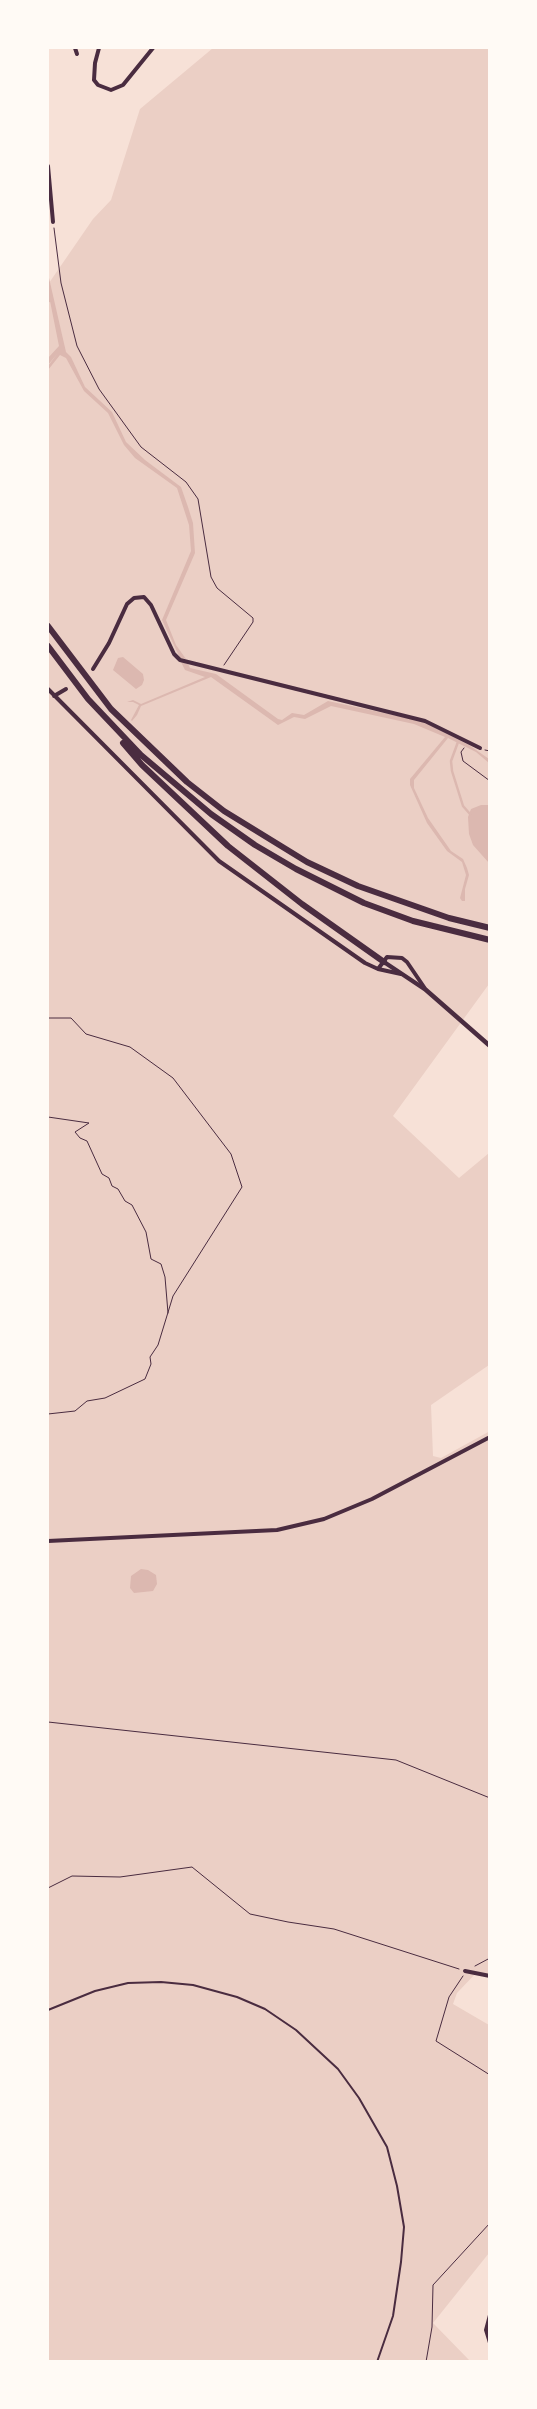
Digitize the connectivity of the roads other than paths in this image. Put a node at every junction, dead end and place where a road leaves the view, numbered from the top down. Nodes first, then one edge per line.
1 (75, 48) edge
2 (100, 48) edge
3 (153, 48) edge
4 (76, 54) dead end
5 (48, 166) edge
6 (54, 222) road end
7 (48, 626) edge
8 (48, 646) edge
9 (93, 669) dead end
10 (48, 689) edge
11 (66, 689) dead end
12 (54, 696) junction
13 (88, 699) junction
14 (480, 748) dead end
15 (490, 928) edge
16 (490, 940) edge
17 (384, 962) junction
18 (378, 969) junction
19 (403, 975) junction
20 (426, 990) junction
21 (490, 1046) edge
22 (490, 1437) edge
23 (48, 1541) edge
24 (466, 1971) road end
25 (490, 1976) edge
26 (48, 2010) edge
27 (490, 2315) edge
28 (490, 2343) edge
29 (377, 2362) edge

1 - 4 street
2 - 3 street
5 - 6 street
7 - 15 highway
8 - 13 highway
9 - 14 street
10 - 12 street
11 - 12 street
12 - 18 street
13 - 16 highway
13 - 17 highway
17 - 18 street
17 - 19 street
17 - 20 street
18 - 19 street
19 - 20 street
20 - 21 street
22 - 23 street
24 - 25 street
26 - 29 lane
27 - 28 street

